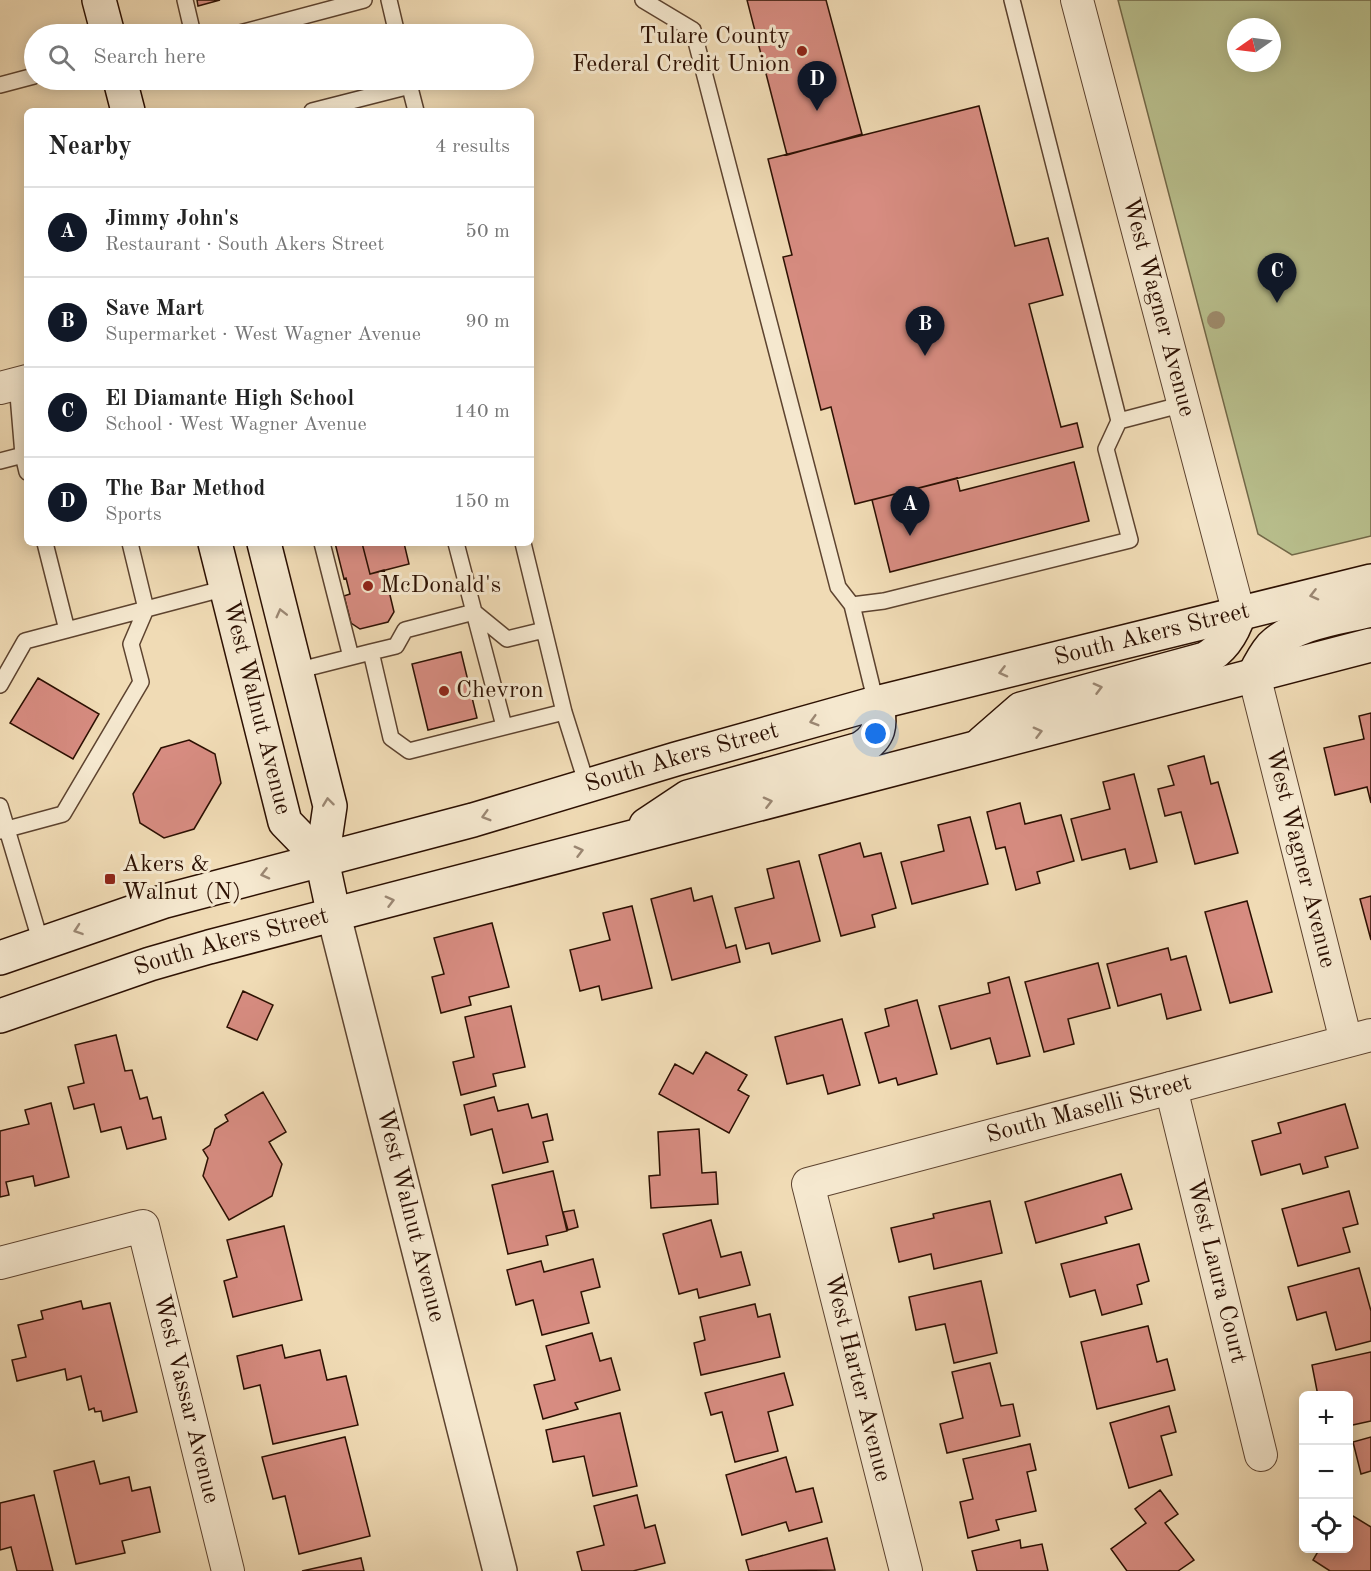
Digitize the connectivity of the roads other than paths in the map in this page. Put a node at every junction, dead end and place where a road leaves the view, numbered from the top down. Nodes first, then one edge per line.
1 (99, 0) edge
2 (185, 0) edge
3 (364, 0) edge
4 (389, 0) edge
5 (643, 0) edge
6 (1012, 0) edge
7 (1077, 0) edge
8 (327, 6) edge
9 (105, 24) edge
10 (191, 24) edge
11 (268, 24) edge
12 (395, 24) edge
13 (24, 79) edge
14 (0, 86) edge
15 (123, 90) edge
16 (396, 90) edge
17 (411, 90) edge
18 (369, 104) edge
19 (127, 108) edge
20 (336, 108) edge
21 (415, 108) edge
22 (15, 384) edge
23 (1184, 404) junction
24 (1119, 421) junction
25 (24, 448) edge
26 (24, 455) edge
27 (0, 461) edge
28 (46, 546) edge
29 (131, 546) edge
30 (216, 546) edge
31 (265, 546) edge
32 (323, 546) edge
33 (457, 546) edge
34 (524, 546) edge
35 (1371, 581) edge
36 (226, 588) junction
37 (852, 604) junction
38 (146, 609) junction
39 (1371, 610) edge
40 (474, 612) junction
41 (1239, 614) junction
42 (67, 630) junction
43 (544, 630) junction
44 (1371, 645) edge
45 (371, 652) junction
46 (351, 657) junction
47 (296, 671) junction
48 (1254, 675) junction
49 (0, 685) edge
50 (876, 703) junction
51 (564, 712) junction
52 (504, 726) junction
53 (977, 748) junction
54 (587, 785) junction
55 (0, 806) edge
56 (3, 830) edge
57 (628, 838) junction
58 (322, 860) junction
59 (334, 916) junction
60 (41, 943) junction
61 (0, 958) edge
62 (0, 1016) edge
63 (1358, 1038) edge
64 (1171, 1088) junction
65 (808, 1184) joint
66 (0, 1263) edge
67 (1261, 1455) dead end
68 (228, 1571) edge
69 (500, 1571) edge
70 (906, 1571) edge

1 - 9 main road
2 - 10 lane
3 - 8 lane
4 - 12 lane
5 - 37 lane
6 - 24 lane
7 - 23 street, West Wagner Avenue
8 - 11 lane
13 - 14 lane
15 - 19 main road
16 - 18 lane
17 - 21 lane
18 - 20 lane
22 - 25 lane
23 - 24 lane
23 - 41 street, West Wagner Avenue
24 - 37 lane
26 - 27 lane
28 - 42 lane
29 - 38 lane
30 - 36 main road, West Walnut Avenue
47 -> 31 main road, West Walnut Avenue
32 - 46 lane
33 - 40 lane
34 - 43 lane
35 -> 41 main road, South Akers Street
36 - 38 lane
36 - 58 main road, West Walnut Avenue
37 - 50 lane
38 - 42 lane
38 - 56 lane
39 - 48 main road
40 - 43 lane
40 - 45 lane
40 - 52 lane
41 -> 50 main road, South Akers Street
53 -> 41 main road
42 - 49 lane
43 - 51 lane
44 - 48 main road, South Akers Street
45 - 46 lane
45 - 52 lane
46 - 47 lane
58 -> 47 main road, West Walnut Avenue
53 -> 48 main road, South Akers Street
48 - 63 street, West Wagner Avenue
50 -> 54 main road, South Akers Street
50 - 57 main road
51 - 52 lane
51 - 54 lane
57 -> 53 main road, South Akers Street
54 -> 58 main road, South Akers Street
55 - 56 lane
56 - 60 lane
59 -> 57 main road, South Akers Street
58 - 59 main road, West Walnut Avenue
58 -> 60 main road, South Akers Street
59 - 62 main road, South Akers Street
59 - 69 main road, West Walnut Avenue
60 - 61 main road, South Akers Street
63 - 64 street, South Maselli Street
64 - 65 street, South Maselli Street
64 - 67 street, West Laura Court
65 - 70 street, West Harter Avenue
66 - 68 street, West Vassar Avenue

